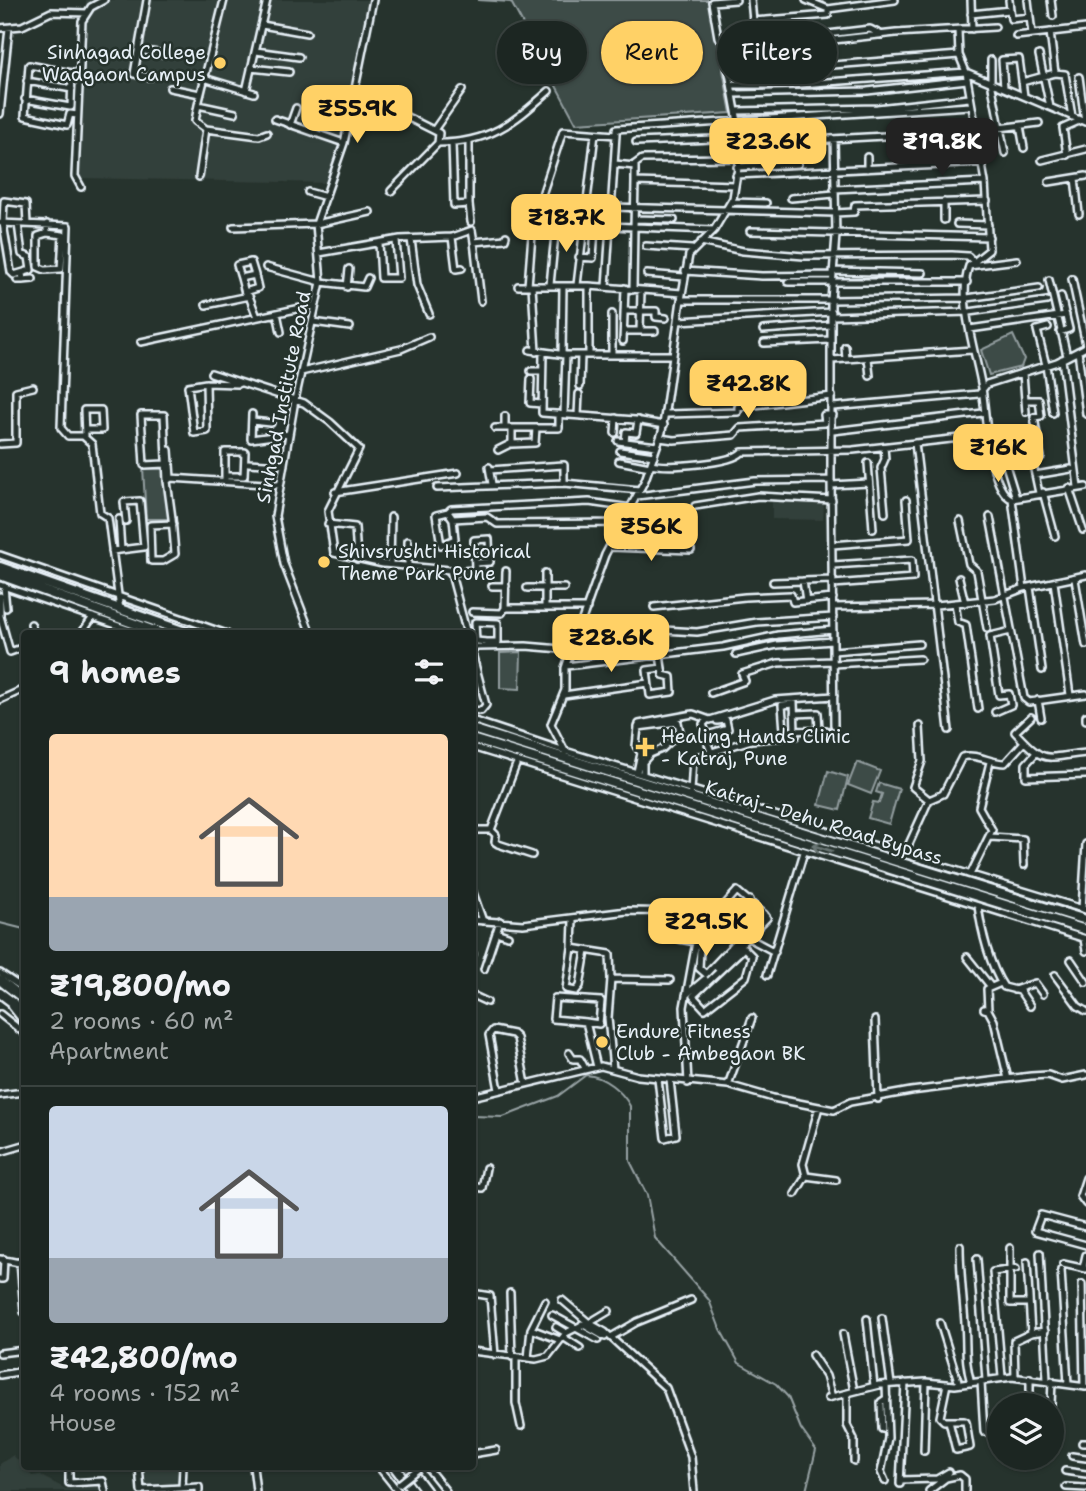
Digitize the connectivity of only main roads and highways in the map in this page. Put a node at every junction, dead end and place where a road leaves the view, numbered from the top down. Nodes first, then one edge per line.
1 (0, 567) edge
2 (0, 575) edge
3 (152, 630) edge
4 (179, 630) edge
5 (476, 730) edge
6 (476, 740) edge
7 (888, 863) junction
8 (1083, 932) edge
9 (0, 980) edge
10 (4, 995) edge
11 (21, 997) edge
12 (21, 1009) edge
13 (21, 1016) edge
14 (397, 1470) edge
15 (410, 1470) edge
16 (413, 1491) edge
17 (426, 1491) edge

1 - 4 highway
2 - 3 highway
5 - 7 highway, Katraj - Dehu Road Bypass
7 -> 6 highway, Katraj - Dehu Road Bypass
7 - 8 highway, Katraj - Dehu Road Bypass, bridge
9 - 11 highway
10 - 12 highway
10 - 13 highway
14 - 16 highway
15 - 17 highway

